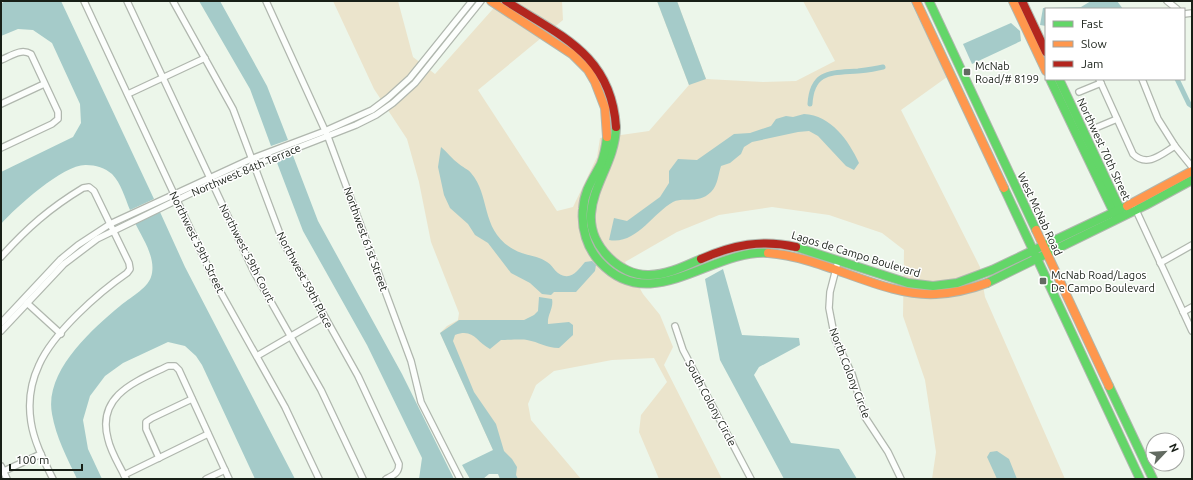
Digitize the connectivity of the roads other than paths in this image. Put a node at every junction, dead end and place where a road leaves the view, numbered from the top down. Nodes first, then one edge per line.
1 (84, 1) edge
2 (127, 1) edge
3 (173, 1) edge
4 (266, 1) edge
5 (472, 1) edge
6 (481, 1) edge
7 (491, 1) edge
8 (506, 1) edge
9 (916, 1) edge
10 (929, 1) edge
11 (1013, 1) edge
12 (1022, 1) edge
13 (1167, 1) edge
14 (1176, 8) edge
15 (1045, 50) edge
16 (205, 58) junction
17 (1, 60) edge
18 (1045, 69) edge
19 (163, 78) junction
20 (1050, 80) edge
21 (1059, 80) edge
22 (1142, 80) edge
23 (1100, 81) edge
24 (44, 84) junction
25 (1079, 92) dead end
26 (128, 94) junction
27 (1, 104) edge
28 (1117, 119) junction
29 (1093, 129) dead end
30 (326, 131) junction
31 (328, 137) junction
32 (1175, 146) junction
33 (1, 148) edge
34 (251, 159) junction
35 (254, 165) junction
36 (1192, 167) edge
37 (1192, 171) edge
38 (211, 180) junction
39 (1192, 180) edge
40 (173, 194) junction
41 (176, 200) junction
42 (1134, 206) junction
43 (1117, 213) junction
44 (110, 224) junction
45 (113, 230) junction
46 (1192, 246) edge
47 (1045, 249) junction
48 (1033, 250) junction
49 (1, 257) edge
50 (1036, 258) junction
51 (1160, 263) junction
52 (837, 264) junction
53 (658, 275) junction
54 (874, 277) junction
55 (668, 283) junction
56 (26, 302) junction
57 (1192, 307) edge
58 (1183, 312) junction
59 (324, 317) junction
60 (1, 323) edge
61 (675, 326) dead end
62 (1, 331) edge
63 (1192, 331) edge
64 (61, 334) junction
65 (291, 336) junction
66 (1075, 341) junction
67 (256, 356) junction
68 (1098, 362) junction
69 (192, 399) junction
70 (208, 434) junction
71 (41, 454) junction
72 (159, 458) junction
73 (1, 466) edge
74 (225, 470) junction
75 (4, 472) junction
76 (125, 477) edge
77 (7, 479) edge
78 (53, 479) edge
79 (206, 479) edge
80 (229, 479) edge
81 (319, 479) edge
82 (363, 479) edge
83 (386, 479) edge
84 (460, 479) edge
85 (751, 479) edge
86 (901, 479) edge
87 (1140, 479) edge
88 (1153, 479) edge

1 - 26 street, Northwest 59th Street
2 - 19 street, Northwest 59th Court
3 - 16 street, Northwest 59th Place
4 - 30 street, Northwest 61st Street
5 - 30 street, Northwest 84th Terrace
6 - 31 street, Northwest 84th Terrace
7 - 55 street, Lagos de Campo Boulevard
8 - 53 street, Lagos de Campo Boulevard
9 - 48 street, West McNab Road
10 - 47 street, West McNab Road
11 - 18 street
12 - 15 street
13 - 14 street
16 - 19 street
16 - 34 street, Northwest 59th Place
17 - 24 street
19 - 26 street
19 - 38 street, Northwest 59th Court
20 - 43 street, Northwest 70th Street
21 - 43 street, Northwest 70th Street
22 - 32 street
23 - 25 street
23 - 28 street
24 - 27 street
24 - 33 street
26 - 40 street, Northwest 59th Street
28 - 29 street
28 - 32 street
30 - 31 street, Northwest 61st Street
30 - 34 street, Northwest 84th Terrace
31 - 35 street, Northwest 84th Terrace
31 - 84 street, Northwest 61st Street
32 - 36 street
34 - 35 street, Northwest 59th Place
34 - 38 street, Northwest 84th Terrace
35 - 38 street, Northwest 84th Terrace
35 - 59 street, Northwest 59th Place
37 - 42 street
38 - 40 street, Northwest 84th Terrace
38 - 41 street, Northwest 84th Terrace
38 - 65 street, Northwest 59th Court
39 - 42 street
40 - 41 street, Northwest 59th Street
40 - 44 street, Northwest 84th Terrace
41 - 45 street, Northwest 84th Terrace
41 - 67 street, Northwest 59th Street
42 - 43 street
42 - 51 street
43 - 47 street
44 - 45 street
44 - 49 street
44 - 56 street, Northwest 84th Terrace
45 - 56 street, Northwest 84th Terrace
45 - 64 street
46 - 51 street
47 - 48 street, Lagos de Campo Boulevard
47 - 50 street, Lagos de Campo Boulevard
47 - 68 street, West McNab Road
48 - 50 street, West McNab Road
48 - 54 street, Lagos de Campo Boulevard
50 - 54 street, Lagos de Campo Boulevard
50 - 66 street, West McNab Road
51 - 58 street
52 - 53 street, Lagos de Campo Boulevard
52 - 54 street, Lagos de Campo Boulevard
52 - 55 street, Lagos de Campo Boulevard
52 - 86 street, North Colony Circle
53 - 55 street
56 - 60 street, Northwest 84th Terrace
56 - 62 street, Northwest 84th Terrace
56 - 64 street
57 - 58 street
58 - 63 street
59 - 65 street
59 - 83 street, Northwest 59th Place
61 - 85 street, South Colony Circle
64 - 71 street
65 - 67 street
65 - 82 street, Northwest 59th Court
66 - 68 street
66 - 87 street, West McNab Road
67 - 81 street, Northwest 59th Street
68 - 88 street, West McNab Road
69 - 70 street
69 - 72 street
69 - 76 street
70 - 72 street
70 - 74 street
71 - 75 street
71 - 78 street
72 - 76 street
73 - 75 street
74 - 79 street
74 - 80 street
75 - 77 street

